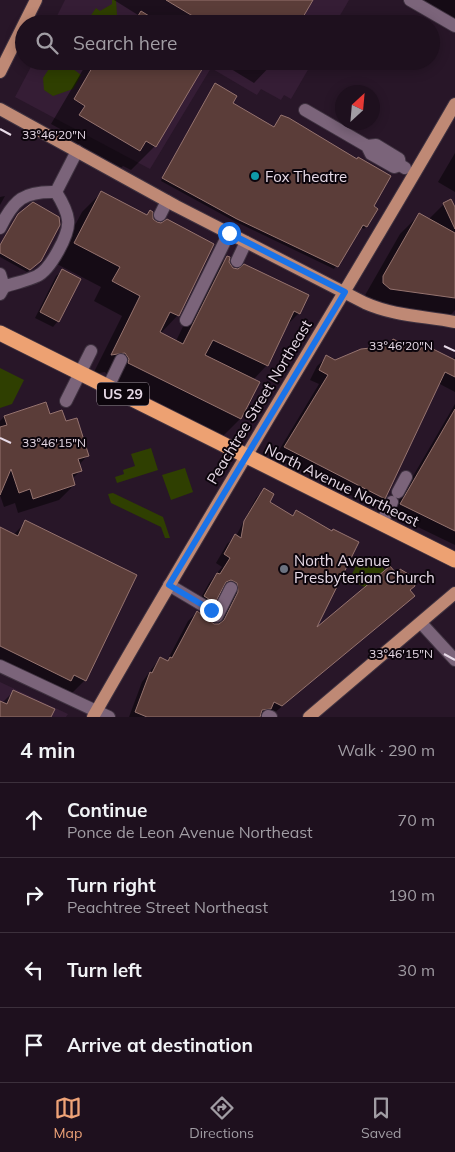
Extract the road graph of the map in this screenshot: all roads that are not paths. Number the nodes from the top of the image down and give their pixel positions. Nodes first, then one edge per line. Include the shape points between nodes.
1 (36, 0) edge
2 (410, 0) edge
3 (28, 15) edge
4 (436, 15) edge
5 (440, 17) edge
6 (455, 26) edge
7 (15, 42) edge
8 (0, 72) edge
9 (455, 104) edge
10 (0, 109) edge
11 (306, 110) dead end
12 (77, 151) junction
13 (415, 174) junction
14 (56, 192) junction
15 (167, 201) junction
16 (160, 215) dead end
17 (0, 228) edge
18 (229, 233) junction
19 (246, 242) junction
20 (237, 261) dead end
21 (1, 285) edge
22 (345, 292) junction
23 (186, 320) dead end
24 (455, 322) edge
25 (0, 333) edge
26 (91, 351) dead end
27 (121, 360) dead end
28 (80, 373) junction
29 (108, 387) junction
30 (66, 401) dead end
31 (245, 456) junction
32 (406, 477) dead end
33 (382, 524) junction
34 (455, 560) edge
35 (169, 585) junction
36 (230, 588) dead end
37 (455, 594) edge
38 (421, 623) junction
39 (455, 660) edge
40 (0, 666) edge
41 (94, 714) edge
42 (109, 717) edge
43 (309, 717) edge

1 - 3 main road
2 - 4 street
5 - 6 street
7 - 8 main road
9 - 13 main road, Peachtree Street Northeast
10 - 12 main road
11 - 13 street via 367,146 372,154 394,167 400,165
12 - 14 street
12 - 15 main road
13 - 22 main road, Peachtree Street Northeast
14 - 17 street via 24,195
14 - 21 street via 68,221 67,231 49,266 38,276
15 - 16 street
15 - 18 main road
18 - 19 main road
18 - 23 street
19 - 20 street
19 - 22 main road
22 - 24 main road via 380,310
22 - 31 main road, Peachtree Street Northeast
25 - 28 highway, North Avenue Northeast / US 29
26 - 28 street
27 - 29 street
28 - 29 highway, North Avenue Northeast / US 29
28 - 30 street
29 - 31 highway, North Avenue Northeast / US 29
31 - 33 highway, North Avenue Northeast / US 29
31 - 35 main road, Peachtree Street Northeast
32 - 33 street
33 - 34 highway, North Avenue Northeast / US 29
35 - 36 street via 217,616
35 - 41 main road, Peachtree Street Northeast
37 - 38 main road
38 - 39 street
38 - 43 main road
40 - 41 street
41 - 42 street

